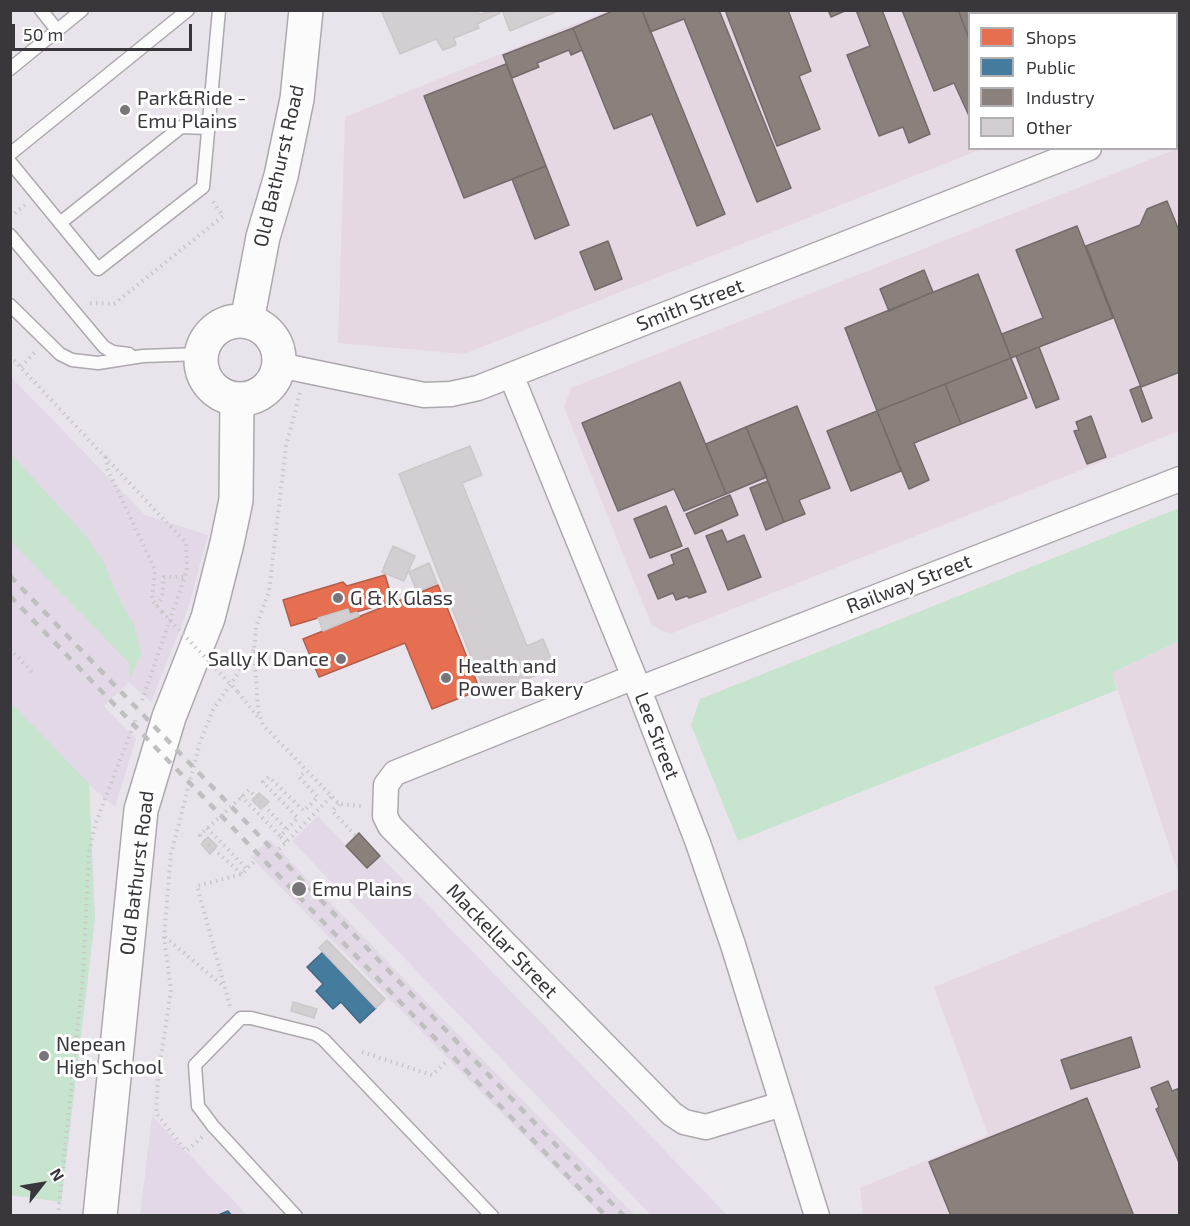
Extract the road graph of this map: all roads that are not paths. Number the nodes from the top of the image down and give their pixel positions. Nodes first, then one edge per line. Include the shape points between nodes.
1 (41, 10) edge
2 (82, 10) edge
3 (188, 10) edge
4 (219, 10) edge
5 (306, 10) edge
6 (57, 30) junction
7 (10, 69) edge
8 (207, 128) junction
9 (1084, 150) edge
10 (10, 154) edge
11 (10, 162) edge
12 (60, 223) junction
13 (10, 235) edge
14 (10, 305) edge
15 (247, 321) junction
16 (201, 354) junction
17 (143, 356) junction
18 (293, 367) junction
19 (511, 375) junction
20 (237, 399) junction
21 (1179, 479) edge
22 (637, 683) junction
23 (782, 1104) junction
24 (100, 1215) edge
25 (296, 1215) edge
26 (492, 1215) edge
27 (817, 1215) edge

1 - 6 lane
2 - 6 lane
3 - 10 lane
4 - 8 lane
5 - 15 main road, Old Bathurst Road via 297,99
6 - 7 lane
8 - 12 lane via 181,127
8 - 12 lane via 203,187 98,269
9 - 19 street, Smith Street
11 - 12 lane
13 - 17 lane via 104,347
14 - 17 lane via 60,354 72,360 98,363
15 - 16 main road via 234,320 212,332
15 - 18 main road via 268,332
16 - 17 lane
16 - 20 main road via 203,375 209,385 226,397
18 - 19 street, Smith Street via 424,395 451,394
18 - 20 main road via 260,394
19 - 22 street, Lee Street
20 - 24 main road, Old Bathurst Road via 236,500 218,584 169,717 141,810
21 - 22 street, Railway Street
22 - 23 street, Lee Street via 716,894
22 - 23 street, Mackellar Street via 395,773 386,785 385,816 672,1114 706,1127
23 - 27 street
25 - 26 lane via 198,1107 195,1065 235,1022 251,1017 320,1037

